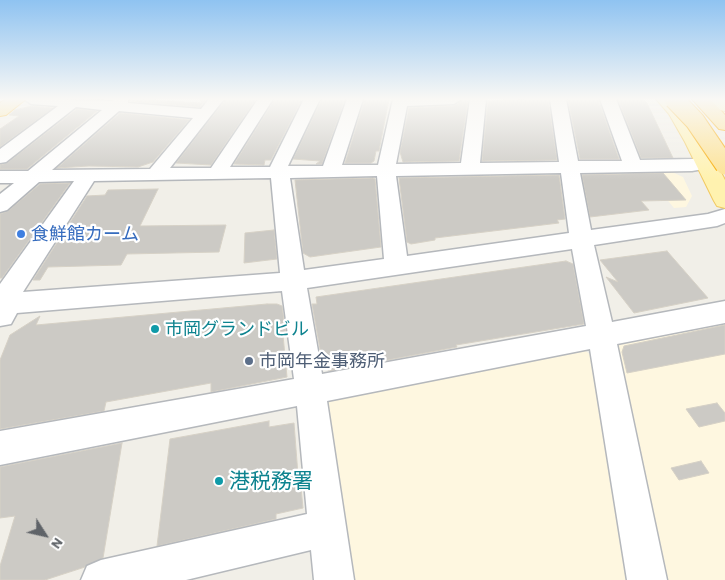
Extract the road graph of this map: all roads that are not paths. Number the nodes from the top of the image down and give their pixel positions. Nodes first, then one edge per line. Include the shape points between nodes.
1 (42, 126) edge
2 (92, 126) edge
3 (195, 126) edge
4 (248, 126) edge
5 (299, 126) edge
6 (346, 126) edge
7 (396, 126) edge
8 (475, 126) edge
9 (563, 126) edge
10 (618, 126) edge
11 (688, 126) edge
12 (698, 126) edge
13 (0, 158) edge
14 (719, 163) edge
15 (633, 166) junction
16 (571, 167) junction
17 (470, 169) junction
18 (331, 170) junction
19 (386, 170) junction
20 (281, 172) junction
21 (217, 173) junction
22 (156, 174) junction
23 (34, 176) junction
24 (88, 176) junction
25 (0, 177) edge
26 (725, 201) edge
27 (0, 205) edge
28 (725, 216) edge
29 (581, 238) junction
30 (396, 265) junction
31 (293, 281) junction
32 (3, 309) edge
33 (725, 312) edge
34 (602, 333) junction
35 (310, 389) junction
36 (0, 448) edge
37 (327, 528) junction
38 (101, 580) edge
39 (334, 580) edge
40 (647, 580) edge

1 - 13 street
2 - 23 street
3 - 22 street
4 - 21 street
5 - 20 street via 280,165
6 - 18 street
7 - 19 street
8 - 17 street
9 - 16 street
10 - 15 street
11 - 14 main road
12 - 14 highway, bridge
14 - 15 street
14 - 26 main road
15 - 16 street
16 - 17 street
16 - 29 street
17 - 19 street
18 - 19 street
18 - 20 street
19 - 30 street
20 - 21 street
20 - 31 street
21 - 22 street
22 - 24 street
23 - 24 street
23 - 25 street
23 - 27 street
24 - 32 street via 11,287
28 - 29 street via 709,221
29 - 30 street
29 - 34 street
30 - 31 street
31 - 32 street
31 - 35 street
33 - 34 street
34 - 35 street
34 - 40 street
35 - 36 street
35 - 37 street
37 - 38 street
37 - 39 street

